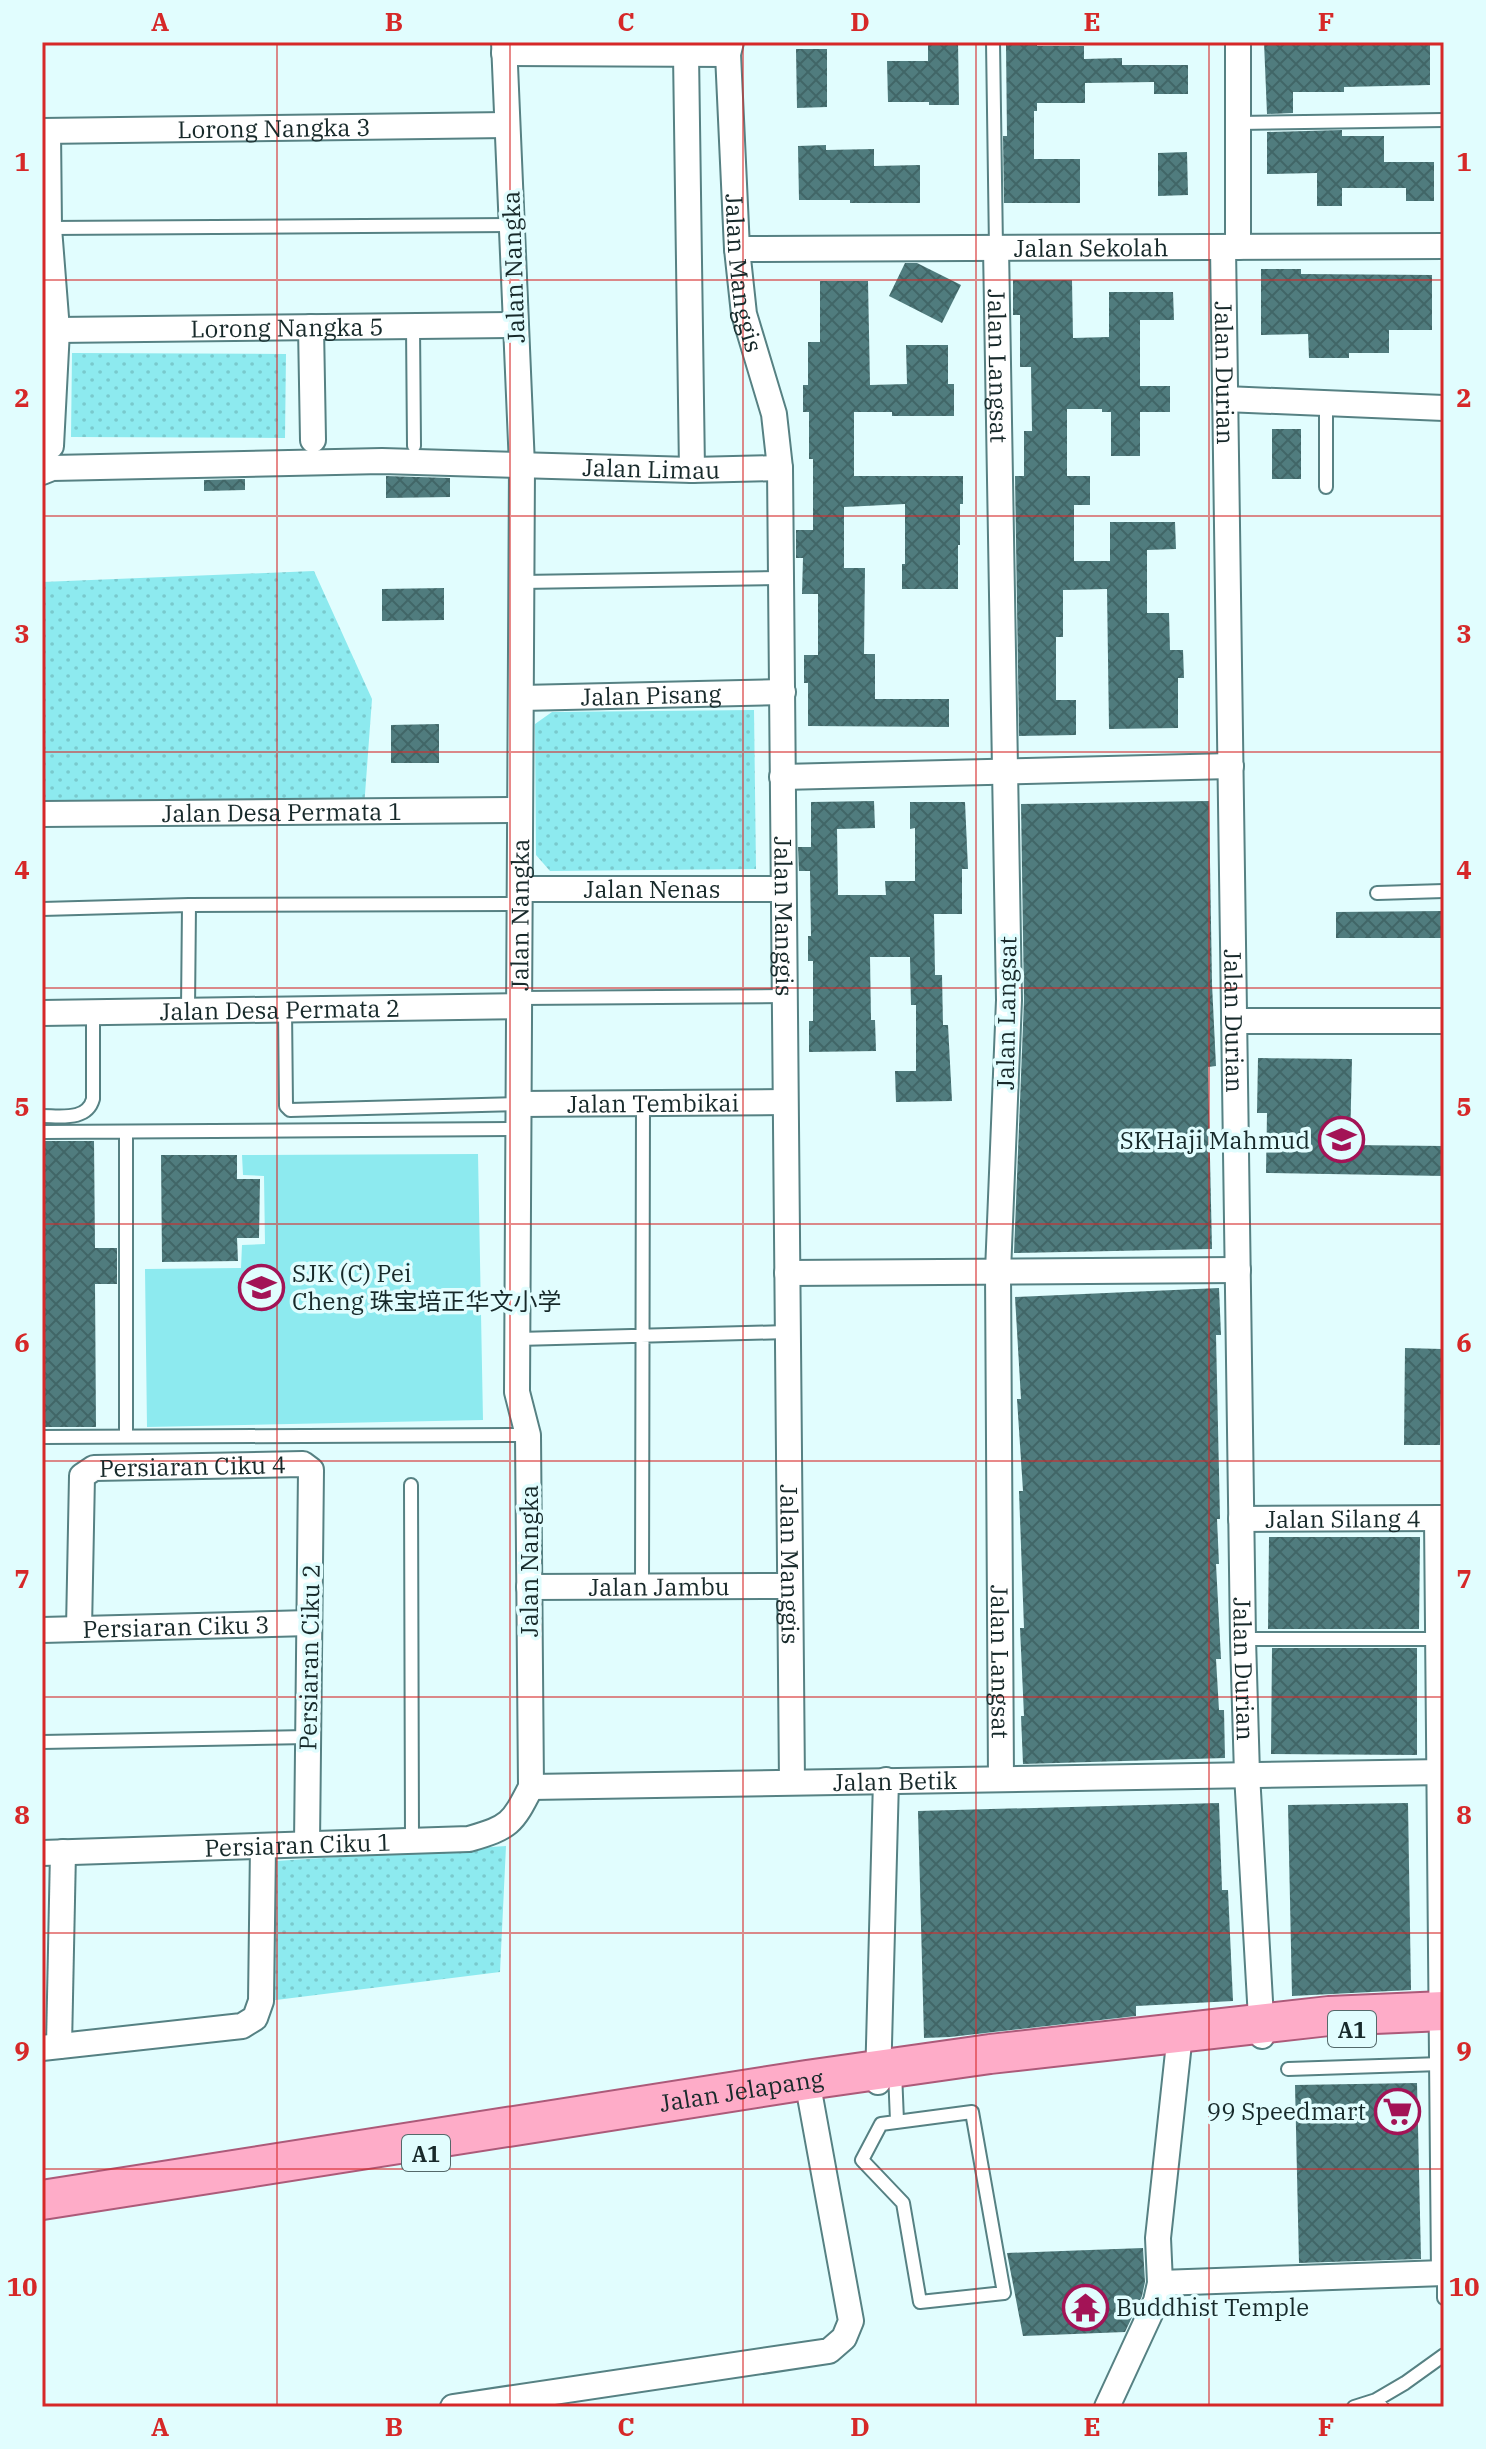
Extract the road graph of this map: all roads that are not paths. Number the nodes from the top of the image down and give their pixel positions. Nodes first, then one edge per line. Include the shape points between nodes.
1 (993, 42) edge
2 (1238, 42) edge
3 (504, 48) edge
4 (730, 48) edge
5 (686, 54) junction
6 (1444, 120) edge
7 (1238, 123) junction
8 (507, 125) junction
9 (45, 131) edge
10 (512, 225) junction
11 (49, 228) junction
12 (1444, 246) edge
13 (1230, 247) junction
14 (996, 248) junction
15 (737, 249) junction
16 (515, 325) junction
17 (413, 326) junction
18 (311, 327) junction
19 (57, 330) junction
20 (1225, 399) junction
21 (1326, 403) junction
22 (1444, 408) edge
23 (313, 440) dead end
24 (414, 446) dead end
25 (47, 448) edge
26 (522, 466) junction
27 (780, 468) junction
28 (692, 470) junction
29 (42, 472) edge
30 (1326, 487) dead end
31 (781, 578) junction
32 (521, 582) junction
33 (783, 692) junction
34 (521, 698) junction
35 (1231, 766) junction
36 (1005, 771) junction
37 (782, 777) junction
38 (520, 810) junction
39 (42, 814) edge
40 (783, 889) junction
41 (1444, 891) edge
42 (1377, 893) dead end
43 (520, 896) junction
44 (189, 905) junction
45 (42, 909) edge
46 (784, 996) junction
47 (520, 1002) junction
48 (188, 1009) junction
49 (285, 1009) junction
50 (42, 1013) edge
51 (93, 1013) junction
52 (1234, 1021) junction
53 (1444, 1021) edge
54 (785, 1102) junction
55 (643, 1103) junction
56 (519, 1104) junction
57 (42, 1116) edge
58 (519, 1129) junction
59 (42, 1132) edge
60 (126, 1132) junction
61 (1238, 1270) junction
62 (998, 1272) junction
63 (787, 1273) junction
64 (787, 1332) junction
65 (643, 1336) junction
66 (518, 1339) junction
67 (528, 1435) junction
68 (126, 1436) junction
69 (42, 1437) edge
70 (311, 1470) joint
71 (411, 1485) dead end
72 (1441, 1518) edge
73 (1241, 1519) junction
74 (790, 1586) junction
75 (529, 1587) junction
76 (642, 1587) junction
77 (309, 1623) junction
78 (79, 1629) junction
79 (42, 1630) edge
80 (1243, 1639) junction
81 (1437, 1639) junction
82 (308, 1737) junction
83 (42, 1742) edge
84 (1441, 1772) edge
85 (1253, 1774) junction
86 (1001, 1779) junction
87 (886, 1780) junction
88 (792, 1782) junction
89 (531, 1787) junction
90 (412, 1841) junction
91 (307, 1844) junction
92 (263, 1846) junction
93 (52, 1852) edge
94 (1442, 1881) edge
95 (1442, 2018) edge
96 (1262, 2029) junction
97 (1179, 2043) junction
98 (50, 2047) edge
99 (1441, 2064) junction
100 (1288, 2069) dead end
101 (886, 2075) junction
102 (808, 2086) junction
103 (897, 2121) junction
104 (42, 2200) edge
105 (42, 2212) edge
106 (1444, 2273) edge
107 (1160, 2283) junction
108 (1444, 2298) edge
109 (1444, 2355) edge
110 (1379, 2403) edge
111 (462, 2406) edge
112 (1107, 2407) edge
113 (1354, 2407) edge

1 - 14 lane
2 - 7 street, Jalan Durian
3 - 5 street, Jalan Manggis
3 - 8 street, Jalan Nangka
4 - 5 street, Jalan Manggis
4 - 15 street, Jalan Manggis
5 - 28 street
6 - 7 lane
7 - 13 street, Jalan Durian
8 - 9 street, Lorong Nangka 3
8 - 10 street, Jalan Nangka
9 - 11 street
10 - 11 lane
10 - 16 street, Jalan Nangka
11 - 19 street
12 - 13 street, Jalan Sekolah
13 - 14 street, Jalan Sekolah
13 - 20 street, Jalan Durian
14 - 15 street, Jalan Sekolah
14 - 36 street, Jalan Langsat
15 - 27 street, Jalan Manggis via 744,314 774,414
16 - 17 street, Lorong Nangka 5
16 - 26 street, Jalan Nangka
17 - 18 street, Lorong Nangka 5
17 - 24 lane
18 - 19 street, Lorong Nangka 5
18 - 23 street
19 - 25 street
20 - 21 street
20 - 35 street, Jalan Durian
21 - 22 street
21 - 30 lane
26 - 28 street, Jalan Limau
26 - 29 street, Jalan Limau via 382,461
26 - 32 street, Jalan Nangka
27 - 28 street, Jalan Limau
27 - 31 street, Jalan Manggis
31 - 32 lane
31 - 33 street, Jalan Manggis
32 - 34 street, Jalan Nangka
33 - 34 street, Jalan Pisang
33 - 37 street, Jalan Manggis
34 - 38 street, Jalan Nangka
35 - 36 street
35 - 52 street, Jalan Durian
36 - 37 street
36 - 62 street, Jalan Langsat via 1009,1000
37 - 40 street, Jalan Manggis
38 - 39 street, Jalan Desa Permata 1
38 - 43 street, Jalan Nangka
40 - 43 street, Jalan Nenas
40 - 46 street, Jalan Manggis
41 - 42 lane
43 - 44 lane
43 - 47 street, Jalan Nangka
44 - 45 lane
44 - 48 lane
46 - 47 lane
46 - 54 street, Jalan Manggis
47 - 49 street, Jalan Desa Permata 2
47 - 56 street, Jalan Nangka
48 - 49 street, Jalan Desa Permata 2
48 - 51 street, Jalan Desa Permata 2
49 - 56 lane via 290,1110
50 - 51 street, Jalan Desa Permata 2
51 - 57 lane via 91,1106 74,1116
52 - 53 street
52 - 61 street, Jalan Durian
54 - 55 street, Jalan Tembikai
54 - 63 street, Jalan Manggis
55 - 56 street, Jalan Tembikai
55 - 65 lane
56 - 58 street, Jalan Nangka
58 - 60 lane
58 - 66 street, Jalan Nangka
59 - 60 lane
60 - 68 lane
61 - 62 street
61 - 73 street, Jalan Durian
62 - 63 street
62 - 86 street, Jalan Langsat
63 - 64 street, Jalan Manggis
64 - 65 lane
64 - 74 street, Jalan Manggis
65 - 66 lane
65 - 76 lane
66 - 67 street, Jalan Nangka via 517,1392
67 - 68 lane
67 - 75 street, Jalan Nangka
68 - 69 lane
70 - 77 street, Persiaran Ciku 2
70 - 78 street, Persiaran Ciku 4 via 303,1464 94,1468 82,1476
71 - 90 lane
72 - 73 street, Jalan Silang 4
72 - 81 street
73 - 80 street, Jalan Durian
74 - 76 street, Jalan Jambu
74 - 88 street, Jalan Manggis
75 - 76 street, Jalan Jambu
75 - 89 street, Jalan Nangka
77 - 78 street, Persiaran Ciku 3
77 - 82 street, Persiaran Ciku 2
78 - 79 street, Persiaran Ciku 3
80 - 81 lane
80 - 85 street, Jalan Durian
81 - 84 street
82 - 83 lane
82 - 91 street, Persiaran Ciku 2
84 - 85 street, Jalan Betik
84 - 94 street
85 - 86 street, Jalan Betik
85 - 96 street, Jalan Durian
86 - 87 street, Jalan Betik
87 - 88 street, Jalan Betik
87 - 101 street
88 - 89 street, Jalan Betik
89 - 90 street, Persiaran Ciku 1 via 515,1818 500,1830 469,1839
90 - 91 street, Persiaran Ciku 1
91 - 92 street, Persiaran Ciku 1
92 - 93 street, Persiaran Ciku 1
92 - 98 street via 261,2001 255,2018 242,2026
93 - 98 street
94 - 95 street
95 - 96 main road, Jalan Jelapang / A1 via 1364,2013
95 - 99 street
96 - 97 main road, Jalan Jelapang / A1
96 - 101 main road, Jalan Jelapang / A1 via 1092,2041
97 - 101 main road, Jalan Jelapang / A1
97 - 107 street via 1158,2238
99 - 100 lane
99 - 106 street
101 - 102 main road, Jalan Jelapang / A1
101 - 103 lane
102 - 104 main road, Jalan Jelapang / A1
102 - 105 main road, Jalan Jelapang / A1
102 - 111 street via 851,2321 844,2338 829,2351
103 - 103 lane via 972,2112 1004,2293 920,2302 903,2203 862,2160 881,2124
106 - 107 street
106 - 108 lane
107 - 112 street
109 - 110 lane
110 - 113 lane

